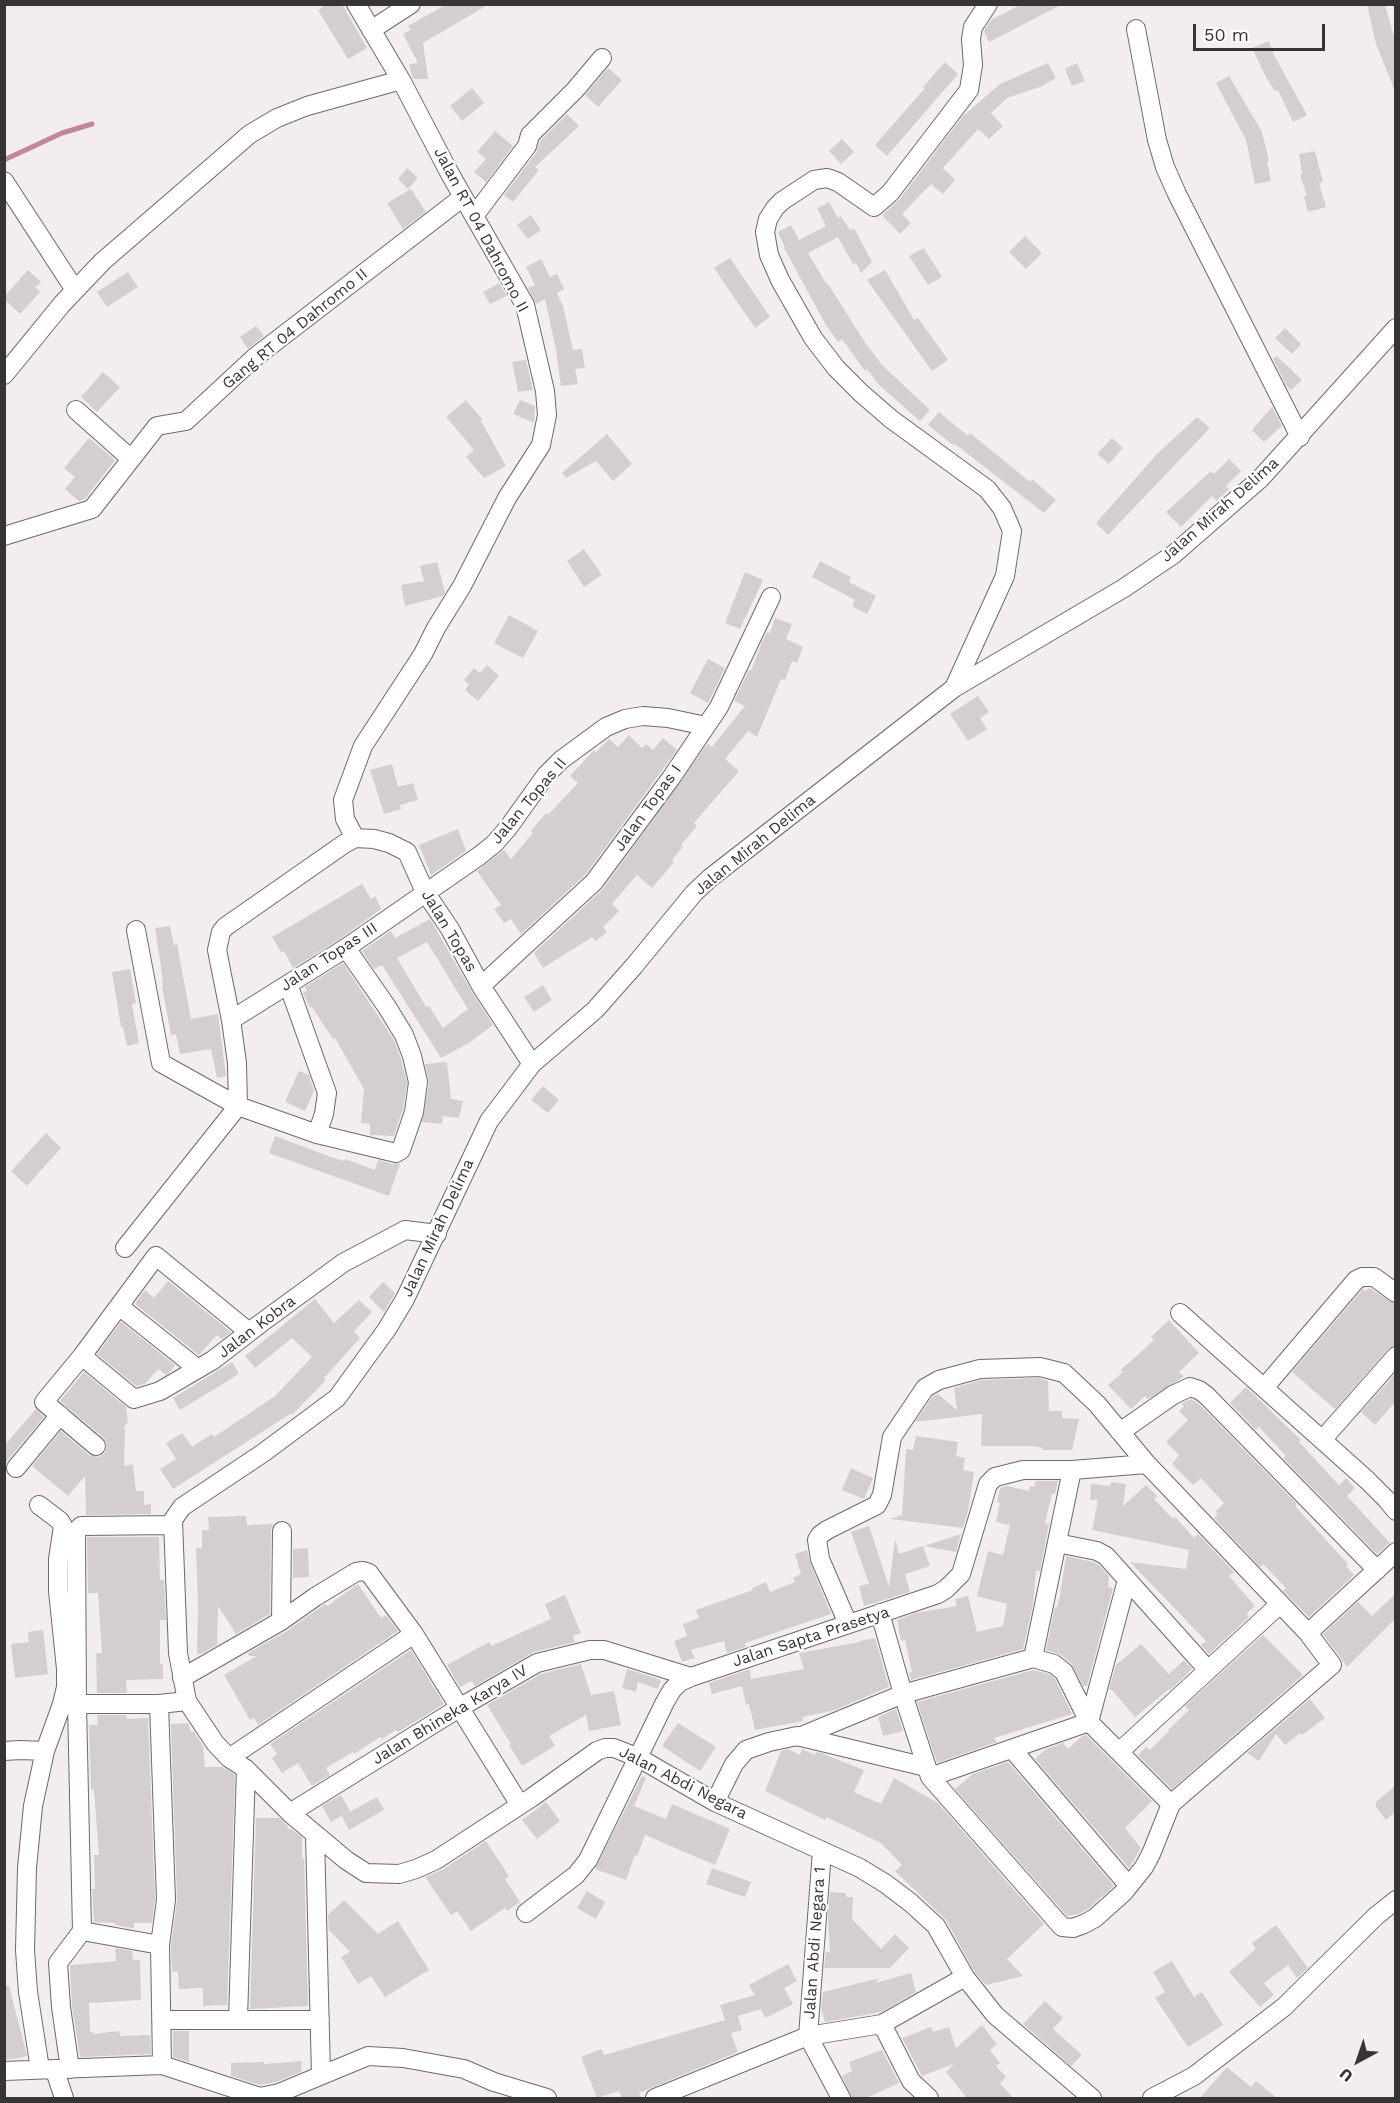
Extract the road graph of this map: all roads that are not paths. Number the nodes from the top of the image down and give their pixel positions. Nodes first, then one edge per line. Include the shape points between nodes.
1 (356, 4) edge
2 (411, 4) edge
3 (987, 4) edge
4 (1136, 29) dead end
5 (371, 30) junction
6 (602, 58) dead end
7 (402, 80) junction
8 (4, 180) edge
9 (463, 197) junction
10 (474, 216) junction
11 (75, 290) junction
12 (1395, 328) edge
13 (4, 375) edge
14 (76, 410) dead end
15 (1299, 437) junction
16 (130, 458) junction
17 (4, 536) edge
18 (771, 597) dead end
19 (954, 688) junction
20 (706, 726) junction
21 (349, 841) junction
22 (425, 892) junction
23 (136, 930) dead end
24 (346, 948) junction
25 (288, 984) junction
26 (481, 986) junction
27 (231, 1020) junction
28 (532, 1064) junction
29 (238, 1106) junction
30 (317, 1134) junction
31 (437, 1234) junction
32 (125, 1248) dead end
33 (1395, 1293) edge
34 (119, 1306) junction
35 (1180, 1313) dead end
36 (249, 1332) junction
37 (82, 1356) junction
38 (1395, 1356) edge
39 (198, 1369) junction
40 (1264, 1388) junction
41 (60, 1415) junction
42 (1120, 1432) junction
43 (1322, 1440) junction
44 (96, 1446) dead end
45 (1147, 1464) junction
46 (16, 1468) dead end
47 (1072, 1470) junction
48 (39, 1505) dead end
49 (1395, 1511) edge
50 (174, 1519) junction
51 (282, 1531) dead end
52 (1057, 1543) junction
53 (1395, 1552) edge
54 (1377, 1570) junction
55 (1127, 1580) junction
56 (1280, 1604) junction
57 (880, 1614) junction
58 (281, 1621) junction
59 (848, 1624) junction
60 (1308, 1633) junction
61 (414, 1634) junction
62 (1033, 1658) junction
63 (1208, 1670) junction
64 (691, 1677) junction
65 (182, 1678) junction
66 (903, 1695) junction
67 (187, 1701) junction
68 (77, 1704) junction
69 (159, 1704) junction
70 (459, 1708) junction
71 (1089, 1722) junction
72 (800, 1737) junction
73 (1012, 1749) junction
74 (4, 1751) edge
75 (45, 1751) junction
76 (1119, 1752) junction
77 (229, 1758) junction
78 (639, 1758) junction
79 (246, 1769) junction
80 (928, 1772) junction
81 (715, 1802) junction
82 (1171, 1804) junction
83 (520, 1805) junction
84 (290, 1813) junction
85 (315, 1835) junction
86 (822, 1851) junction
87 (1129, 1886) junction
88 (1395, 1900) edge
89 (526, 1913) dead end
90 (82, 1931) junction
91 (160, 1945) junction
92 (965, 1977) junction
93 (238, 2019) junction
94 (162, 2020) junction
95 (320, 2020) junction
96 (882, 2024) junction
97 (808, 2036) junction
98 (162, 2065) junction
99 (55, 2070) junction
100 (4, 2071) edge
101 (321, 2074) junction
102 (64, 2098) edge
103 (547, 2098) edge
104 (656, 2098) edge
105 (841, 2098) edge
106 (928, 2098) edge
107 (1092, 2098) edge
108 (1152, 2098) edge

1 - 5 street, Jalan RT 04 Dahromo II
2 - 5 street
3 - 19 street via 973,27 969,90 890,193 874,207 838,182 827,178 814,180 775,208 765,232 769,255 780,280 830,360 891,419 987,489 1002,508 1012,531 1005,576
4 - 15 street via 1165,167
5 - 7 street, Jalan RT 04 Dahromo II
6 - 10 street via 530,135
7 - 9 street, Jalan RT 04 Dahromo II
7 - 11 street via 307,106 250,134 103,261
8 - 11 street
9 - 10 street, Jalan RT 04 Dahromo II
9 - 16 street, Gang RT 04 Dahromo II via 254,358 186,421 157,426
10 - 21 street, Jalan RT 04 Dahromo II via 525,305 547,416 540,445 507,498 462,586 363,746 343,800
11 - 13 street
12 - 15 street, Jalan Mirah Delima
14 - 16 street
15 - 19 street, Jalan Mirah Delima via 1260,479 1174,554 1124,588
16 - 17 street, Gang RT 04 Dahromo II via 92,509
18 - 20 street, Jalan Topas I via 719,707
19 - 28 street, Jalan Mirah Delima via 710,878 595,1010
20 - 22 street, Jalan Topas II via 643,716 606,727 554,767 494,844
20 - 26 street, Jalan Topas I via 594,882
21 - 22 street, Jalan Topas via 374,839 407,852
21 - 27 street via 221,932 217,951
22 - 24 street, Jalan Topas III
22 - 26 street, Jalan Topas via 450,928
23 - 29 street via 160,1063
24 - 25 street, Jalan Topas III
24 - 30 street via 404,1035 418,1082 414,1112 396,1153
25 - 27 street, Jalan Topas III
25 - 30 street via 327,1094
26 - 28 street, Jalan Topas
27 - 29 street
28 - 31 street, Jalan Mirah Delima via 489,1120
29 - 30 street
29 - 32 street
31 - 36 street, Jalan Kobra via 405,1230 343,1263
31 - 50 street, Jalan Mirah Delima via 399,1309 337,1398 198,1496
33 - 40 street via 1374,1277 1356,1280
34 - 36 street via 156,1256
34 - 37 street
34 - 39 street
35 - 40 street
36 - 39 street, Jalan Kobra
37 - 39 street, Jalan Kobra via 134,1399 159,1391
37 - 41 street via 44,1402
38 - 43 street
40 - 43 street
41 - 44 street
41 - 46 street
42 - 45 street
42 - 54 street via 1173,1395 1190,1387 1199,1390
42 - 59 street via 1097,1404 1057,1370 980,1369 925,1388 892,1437 877,1506 827,1530 817,1540 820,1559
43 - 49 street
45 - 47 street, Jalan Sapta Prasetya
45 - 56 street
47 - 52 street
47 - 57 street, Jalan Sapta Prasetya via 1023,1470 995,1477 988,1484 961,1574 955,1582 939,1594
48 - 75 street via 63,1526 58,1591 66,1687
50 - 65 street
50 - 68 street via 81,1526 76,1531
51 - 58 street
52 - 55 street via 1097,1551
52 - 62 street
53 - 54 street
54 - 60 street
55 - 63 street
55 - 71 street
56 - 60 street
56 - 63 street
57 - 59 street, Jalan Sapta Prasetya
57 - 66 street
58 - 61 street via 363,1571 369,1573
58 - 65 street
59 - 64 street, Jalan Sapta Prasetya
60 - 82 street via 1332,1665
61 - 70 street
61 - 77 street
62 - 66 street
62 - 71 street via 1054,1664 1064,1672
63 - 76 street
64 - 70 street, Jalan Bhineka Karya IV via 604,1650 590,1650 537,1663
64 - 78 street, Jalan Sapta Prasetya via 668,1695
65 - 67 street
66 - 72 street
66 - 80 street
67 - 69 street
67 - 77 street, Jalan Abdi Negara
68 - 69 street
68 - 90 street
69 - 91 street via 166,1900
70 - 83 street
70 - 84 street, Jalan Bhineka Karya IV
71 - 73 street
71 - 76 street
72 - 80 street
72 - 81 street via 746,1750 734,1764
73 - 80 street
73 - 87 street
74 - 75 street
75 - 99 street via 33,1806 25,1950 34,2039
76 - 82 street
77 - 79 street, Jalan Abdi Negara
78 - 81 street, Jalan Abdi Negara
78 - 83 street, Jalan Abdi Negara via 614,1748 597,1751
78 - 89 street, Jalan Sapta Prasetya via 588,1860 576,1875
79 - 84 street, Jalan Abdi Negara
79 - 93 street
80 - 87 street via 1062,1927 1073,1928 1095,1918
81 - 86 street, Jalan Abdi Negara
82 - 87 street via 1151,1854
83 - 85 street, Jalan Abdi Negara via 436,1860 399,1874 366,1873
84 - 85 street, Jalan Abdi Negara
85 - 95 street
86 - 92 street, Jalan Abdi Negara via 860,1868 911,1902 936,1926
86 - 97 street, Jalan Abdi Negara 1
88 - 108 street via 1284,2007 1194,2076
90 - 91 street
90 - 99 street via 58,1963 61,2007
91 - 94 street
92 - 96 street
92 - 107 street, Jalan Abdi Negara via 995,2015
93 - 94 street
93 - 95 street
94 - 98 street
95 - 101 street
96 - 97 street
96 - 106 street via 911,2081
97 - 104 street
97 - 105 street
98 - 99 street
98 - 101 street via 260,2097
99 - 100 street
99 - 102 street
101 - 103 street via 368,2056 403,2058 464,2070

